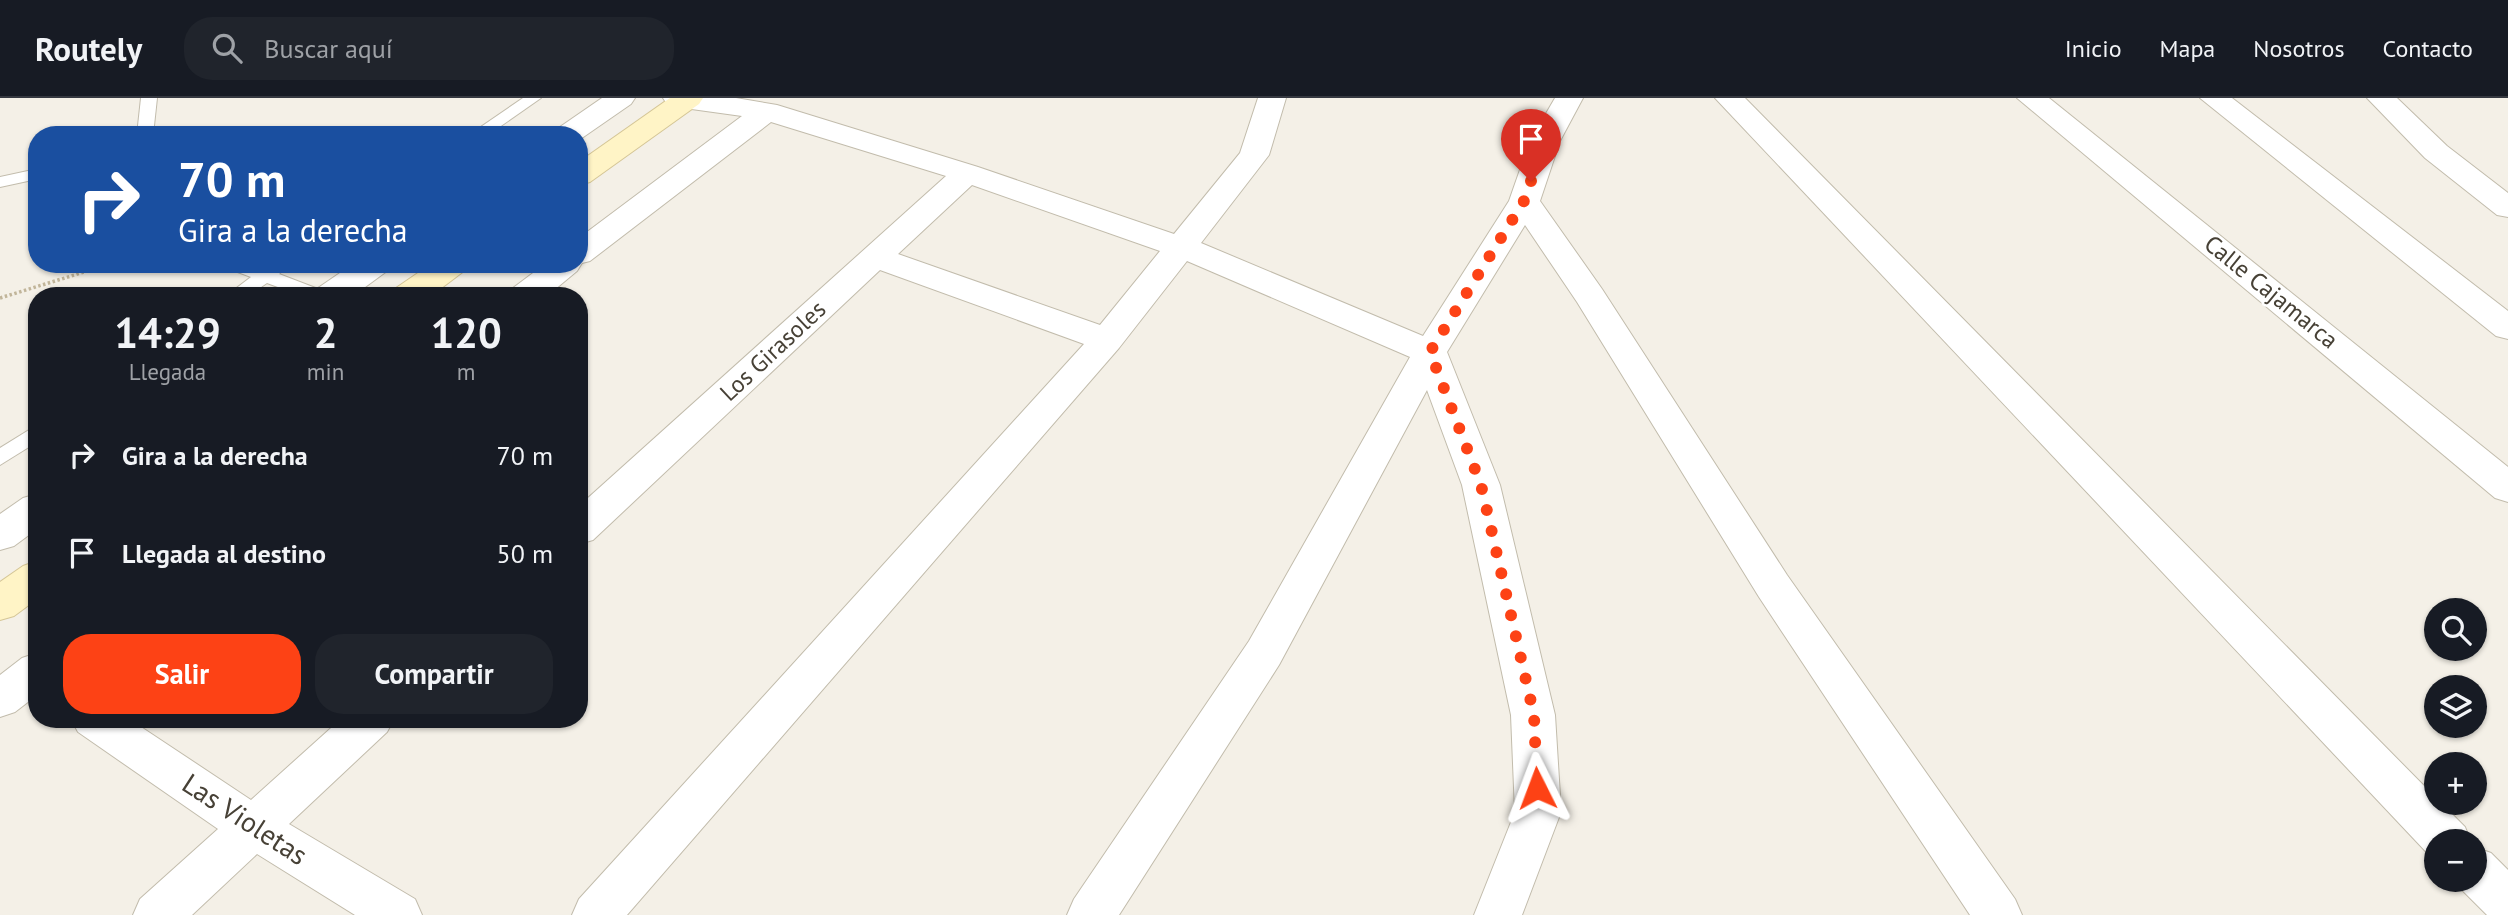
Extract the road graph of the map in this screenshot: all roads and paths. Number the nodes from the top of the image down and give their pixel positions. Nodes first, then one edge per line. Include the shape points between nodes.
1 (149, 98) edge
2 (533, 98) edge
3 (621, 98) edge
4 (1272, 98) edge
5 (1569, 98) edge
6 (1729, 98) edge
7 (2031, 98) edge
8 (2214, 98) edge
9 (2381, 98) edge
10 (684, 99) edge
11 (767, 111) junction
12 (146, 126) edge
13 (491, 126) edge
14 (580, 126) edge
15 (588, 169) edge
16 (967, 173) junction
17 (28, 176) edge
18 (0, 182) edge
19 (1524, 201) junction
20 (2508, 208) edge
21 (588, 247) edge
22 (1181, 247) junction
23 (874, 257) junction
24 (82, 273) edge
25 (254, 273) edge
26 (269, 273) edge
27 (363, 273) edge
28 (440, 273) edge
29 (554, 273) edge
30 (263, 277) junction
31 (38, 287) edge
32 (248, 287) edge
33 (293, 287) edge
34 (343, 287) edge
35 (421, 287) edge
36 (537, 287) edge
37 (28, 290) edge
38 (0, 299) edge
39 (2508, 328) edge
40 (1107, 340) junction
41 (1430, 352) junction
42 (28, 438) edge
43 (0, 458) edge
44 (2508, 488) edge
45 (28, 515) edge
46 (588, 521) edge
47 (0, 535) edge
48 (28, 584) edge
49 (0, 604) edge
50 (106, 728) edge
51 (363, 728) edge
52 (255, 828) junction
53 (2435, 829) edge
54 (2487, 882) edge
55 (2508, 904) edge
56 (157, 915) edge
57 (398, 915) edge
58 (596, 915) edge
59 (1091, 915) edge
60 (1498, 915) edge
61 (1998, 915) edge

1 - 12 lane
2 - 13 lane
3 - 14 street
4 - 22 street via 1254,155
5 - 19 street via 1545,141
6 - 53 street
7 - 44 street, Calle Cajamarca
8 - 39 street
9 - 20 street via 2436,152
10 - 11 street
10 - 15 main road
11 - 16 street
11 - 21 street
16 - 22 street
16 - 23 street, Los Girasoles
17 - 18 lane
19 - 41 street
19 - 61 street via 1773,586
22 - 40 street
22 - 41 street
23 - 40 street
23 - 46 street, Los Girasoles
24 - 31 path
25 - 30 lane
26 - 30 lane
27 - 34 street
28 - 35 main road
29 - 36 street
30 - 32 lane
30 - 33 lane
37 - 38 path
40 - 58 street
41 - 59 street via 1264,653
41 - 60 street via 1481,485 1534,715 1538,812
42 - 43 lane
45 - 47 street
48 - 49 main road
50 - 52 street, Las Violetas
51 - 52 street
52 - 56 street
52 - 57 street, Las Violetas
54 - 55 street

